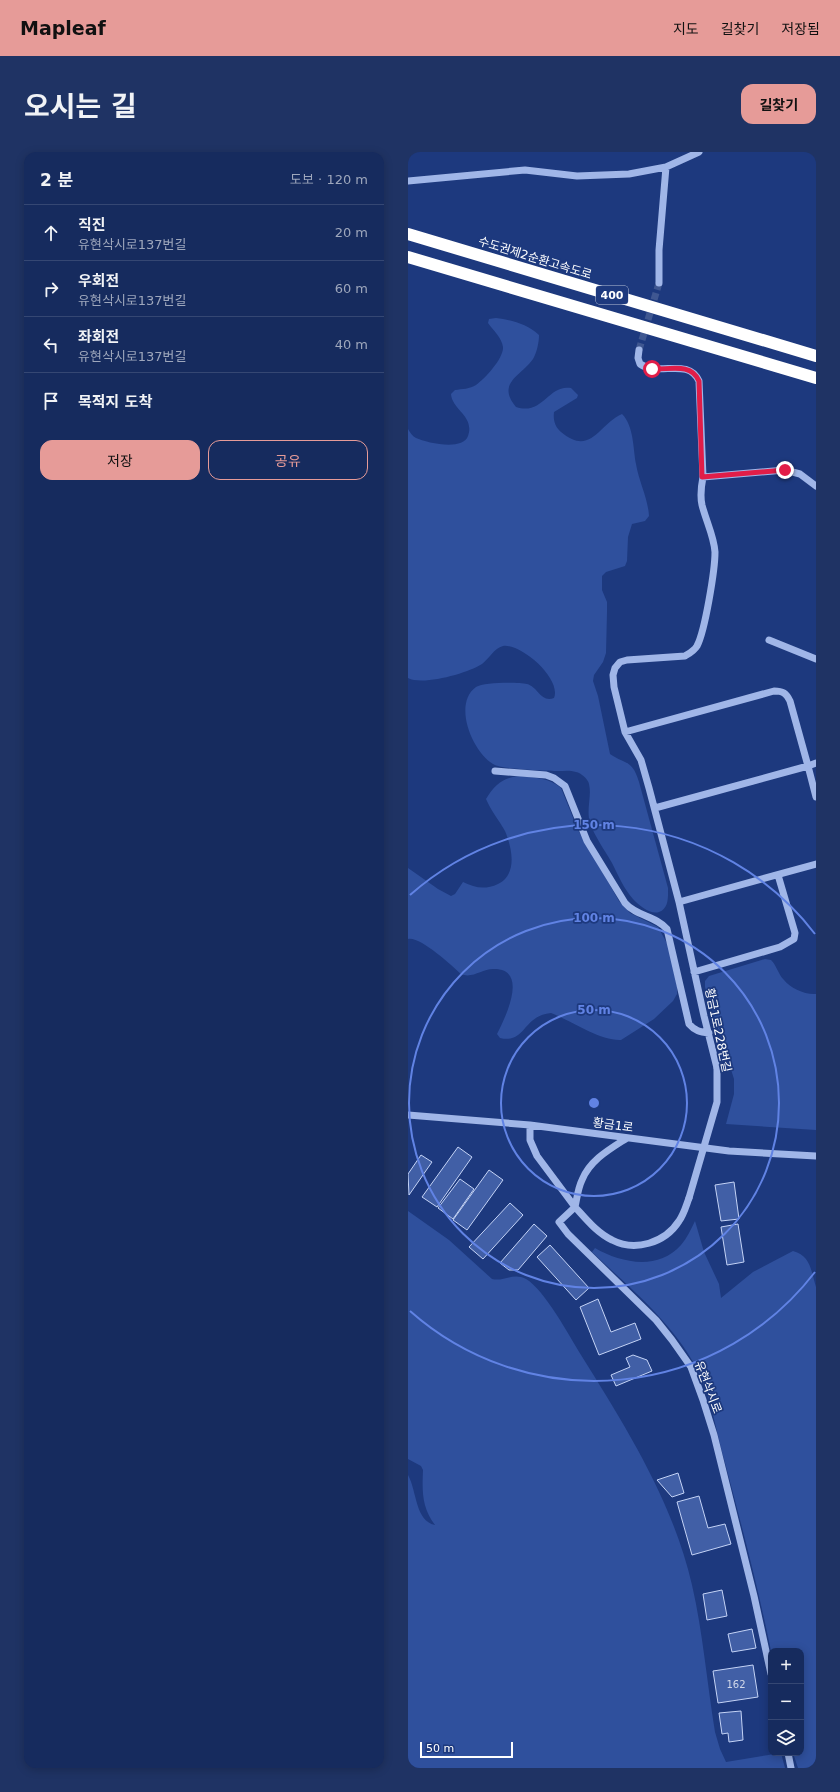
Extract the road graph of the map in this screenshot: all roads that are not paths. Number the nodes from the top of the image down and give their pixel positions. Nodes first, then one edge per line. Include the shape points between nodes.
1 (699, 152) edge
2 (666, 168) junction
3 (408, 181) edge
4 (408, 234) edge
5 (408, 257) edge
6 (659, 283) tunnel mouth
7 (639, 350) tunnel mouth
8 (816, 356) edge
9 (816, 378) edge
10 (702, 477) junction
11 (816, 486) edge
12 (769, 640) dead end
13 (816, 659) edge
14 (625, 732) junction
15 (816, 763) edge
16 (808, 766) junction
17 (495, 771) dead end
18 (816, 798) edge
19 (655, 808) junction
20 (816, 864) edge
21 (778, 875) junction
22 (679, 902) junction
23 (694, 972) junction
24 (709, 1033) junction
25 (408, 1115) edge
26 (530, 1125) junction
27 (627, 1138) junction
28 (816, 1156) edge
29 (575, 1207) junction
30 (768, 1660) edge
31 (789, 1756) edge
32 (791, 1768) edge

1 - 2 street
2 - 3 street via 629,174 577,176 525,170
2 - 6 street via 659,250
4 - 8 highway, 수도권제2순환고속도로 / 400
5 - 9 highway, 400
7 - 10 street via 638,358 645,368 682,368 696,374 699,381
10 - 11 street via 785,470 800,474
10 - 14 street, 황금1로228번길 via 702,504 712,539 714,562 700,638 692,652 685,656 627,660 620,662 615,668 614,687
12 - 13 street
14 - 16 street via 781,691 787,694 790,701
14 - 19 street, 황금1로228번길 via 641,760
15 - 16 street
16 - 18 street
16 - 19 street
17 - 24 street via 546,775 565,786 587,842 625,903 658,921 667,930 689,1024 693,1029
19 - 22 street, 황금1로228번길
20 - 21 street
21 - 22 street
21 - 23 street via 796,933 794,939 780,947
22 - 23 street, 황금1로228번길
23 - 24 street, 황금1로228번길
24 - 29 street, 황금1로228번길, bridge via 717,1068 717,1102 689,1198 679,1222 659,1240 635,1246 612,1241
25 - 26 street, 황금1로
26 - 27 street, 황금1로
26 - 29 street via 530,1140 537,1156
27 - 28 street, 황금1로 via 729,1151
27 - 29 street via 598,1158 586,1170
29 - 30 street, 유현삭시로 via 559,1222 568,1234 656,1320 691,1367 714,1435
31 - 32 street

